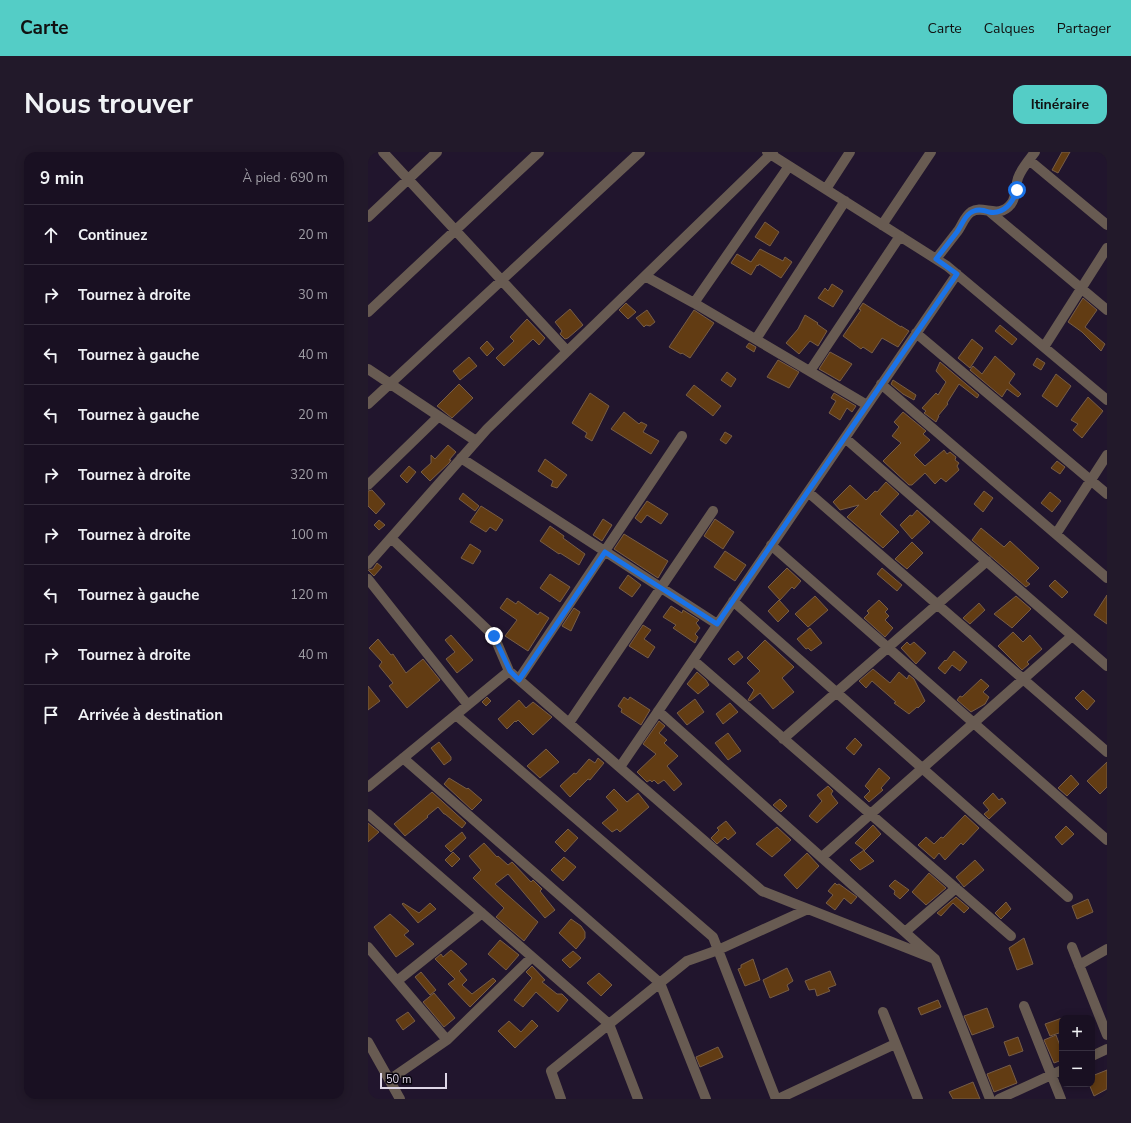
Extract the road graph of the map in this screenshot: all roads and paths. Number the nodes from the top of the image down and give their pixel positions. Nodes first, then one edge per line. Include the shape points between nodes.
1 (383, 152) edge
2 (437, 152) edge
3 (539, 152) edge
4 (640, 152) edge
5 (850, 152) edge
6 (931, 152) edge
7 (770, 153) edge
8 (1032, 156) edge
9 (789, 166) junction
10 (408, 179) junction
11 (826, 189) junction
12 (845, 201) junction
13 (990, 212) junction
14 (368, 217) edge
15 (882, 225) junction
16 (1107, 225) edge
17 (455, 230) junction
18 (900, 236) junction
19 (1107, 248) edge
20 (936, 259) junction
21 (957, 274) junction
22 (645, 276) junction
23 (502, 280) junction
24 (1082, 289) junction
25 (694, 303) junction
26 (1107, 310) edge
27 (368, 312) edge
28 (916, 333) junction
29 (756, 339) junction
30 (1044, 347) junction
31 (567, 351) junction
32 (368, 369) edge
33 (810, 371) junction
34 (390, 384) junction
35 (881, 384) junction
36 (1107, 400) edge
37 (368, 404) edge
38 (867, 405) junction
39 (439, 416) junction
40 (682, 436) dead end
41 (845, 438) junction
42 (476, 441) junction
43 (1107, 455) edge
44 (461, 458) junction
45 (1090, 480) junction
46 (368, 485) edge
47 (808, 492) junction
48 (1107, 494) edge
49 (713, 511) dead end
50 (1056, 534) junction
51 (391, 538) junction
52 (771, 545) junction
53 (605, 552) junction
54 (987, 561) junction
55 (368, 564) edge
56 (1107, 578) edge
57 (368, 580) edge
58 (661, 588) junction
59 (733, 601) junction
60 (937, 604) junction
61 (717, 624) junction
62 (1072, 636) junction
63 (888, 648) junction
64 (693, 660) junction
65 (1107, 666) edge
66 (510, 671) junction
67 (1023, 679) junction
68 (519, 680) junction
69 (836, 692) junction
70 (468, 705) junction
71 (658, 711) junction
72 (456, 715) junction
73 (569, 723) junction
74 (973, 723) junction
75 (783, 739) junction
76 (1107, 752) edge
77 (403, 758) junction
78 (620, 767) junction
79 (922, 768) junction
80 (368, 787) edge
81 (368, 814) edge
82 (870, 814) junction
83 (1107, 840) edge
84 (822, 857) junction
85 (956, 888) junction
86 (1068, 897) dead end
87 (808, 909) junction
88 (482, 913) junction
89 (905, 932) junction
90 (1011, 936) dead end
91 (368, 947) edge
92 (1072, 948) dead end
93 (1107, 949) edge
94 (718, 950) junction
95 (532, 957) junction
96 (935, 959) junction
97 (1079, 965) junction
98 (397, 981) junction
99 (660, 983) junction
100 (1024, 1006) dead end
101 (883, 1012) dead end
102 (609, 1024) junction
103 (1107, 1035) edge
104 (446, 1040) junction
105 (896, 1044) junction
106 (369, 1048) edge
107 (1107, 1049) edge
108 (1095, 1055) edge
109 (1059, 1071) edge
110 (1051, 1075) junction
111 (389, 1080) junction
112 (400, 1099) edge
113 (561, 1099) edge
114 (638, 1099) edge
115 (706, 1099) edge
116 (777, 1099) edge
117 (918, 1099) edge
118 (990, 1099) edge
119 (999, 1099) edge
120 (1061, 1099) edge

1 - 10 street
2 - 10 street
3 - 17 street
4 - 23 street
5 - 11 street
6 - 15 street
7 - 9 street
7 - 22 street
8 - 13 street via 1018,177 1017,190 1010,205 1002,210
8 - 16 street
9 - 11 street
9 - 25 street
10 - 14 street
10 - 17 street
11 - 12 street
12 - 15 street
12 - 29 street
13 - 20 street via 978,210 967,215
13 - 24 street
15 - 18 street
17 - 23 street
17 - 27 street
18 - 20 street
18 - 33 street
19 - 24 street
20 - 21 street
21 - 28 street
21 - 30 street
22 - 25 street
22 - 31 street
23 - 31 street
23 - 34 street
24 - 26 street
24 - 30 street
25 - 29 street
28 - 35 street
28 - 45 street
29 - 33 street
30 - 36 street
31 - 42 street
32 - 34 street
33 - 38 street
34 - 37 street
34 - 39 street
35 - 38 street
35 - 50 street
38 - 41 street
39 - 42 street
39 - 46 street
40 - 53 street
41 - 47 street
41 - 54 street
42 - 44 street
43 - 45 street
44 - 51 street
44 - 53 street
45 - 48 street
45 - 50 street
47 - 52 street
47 - 60 street
49 - 58 street
50 - 56 street
51 - 55 street
51 - 66 street via 494,636
52 - 59 street
52 - 63 street
53 - 58 street
53 - 68 street
54 - 60 street
54 - 62 street
57 - 70 street
58 - 61 street
58 - 73 street
59 - 61 street
59 - 69 street
60 - 63 street
60 - 67 street
61 - 64 street
62 - 65 street
62 - 67 street
63 - 69 street
63 - 74 street
64 - 71 street
64 - 75 street
66 - 68 street
66 - 70 street
67 - 74 street
67 - 76 street
68 - 73 street
69 - 75 street
69 - 79 street
70 - 72 street
71 - 78 street
71 - 84 street
72 - 77 street
72 - 94 street via 713,937
73 - 78 street
74 - 79 street
74 - 83 street
75 - 82 street
77 - 80 street
77 - 99 street
78 - 87 street via 762,891
79 - 82 street
79 - 86 street
81 - 88 street
82 - 84 street
82 - 85 street
84 - 89 street
85 - 89 street
85 - 90 street
87 - 94 street
87 - 96 street
88 - 95 street
88 - 98 street
89 - 96 street
91 - 98 street
92 - 97 street
93 - 97 street
94 - 99 street via 687,961
94 - 116 street
95 - 102 street
95 - 104 street
96 - 118 street
97 - 103 street
98 - 104 street
99 - 102 street
99 - 115 street
100 - 110 street
101 - 105 street
102 - 113 street via 551,1072
102 - 114 street
104 - 111 street
105 - 116 street
105 - 117 street
106 - 111 street
107 - 108 street
109 - 110 street
110 - 119 street
110 - 120 street
111 - 112 street

